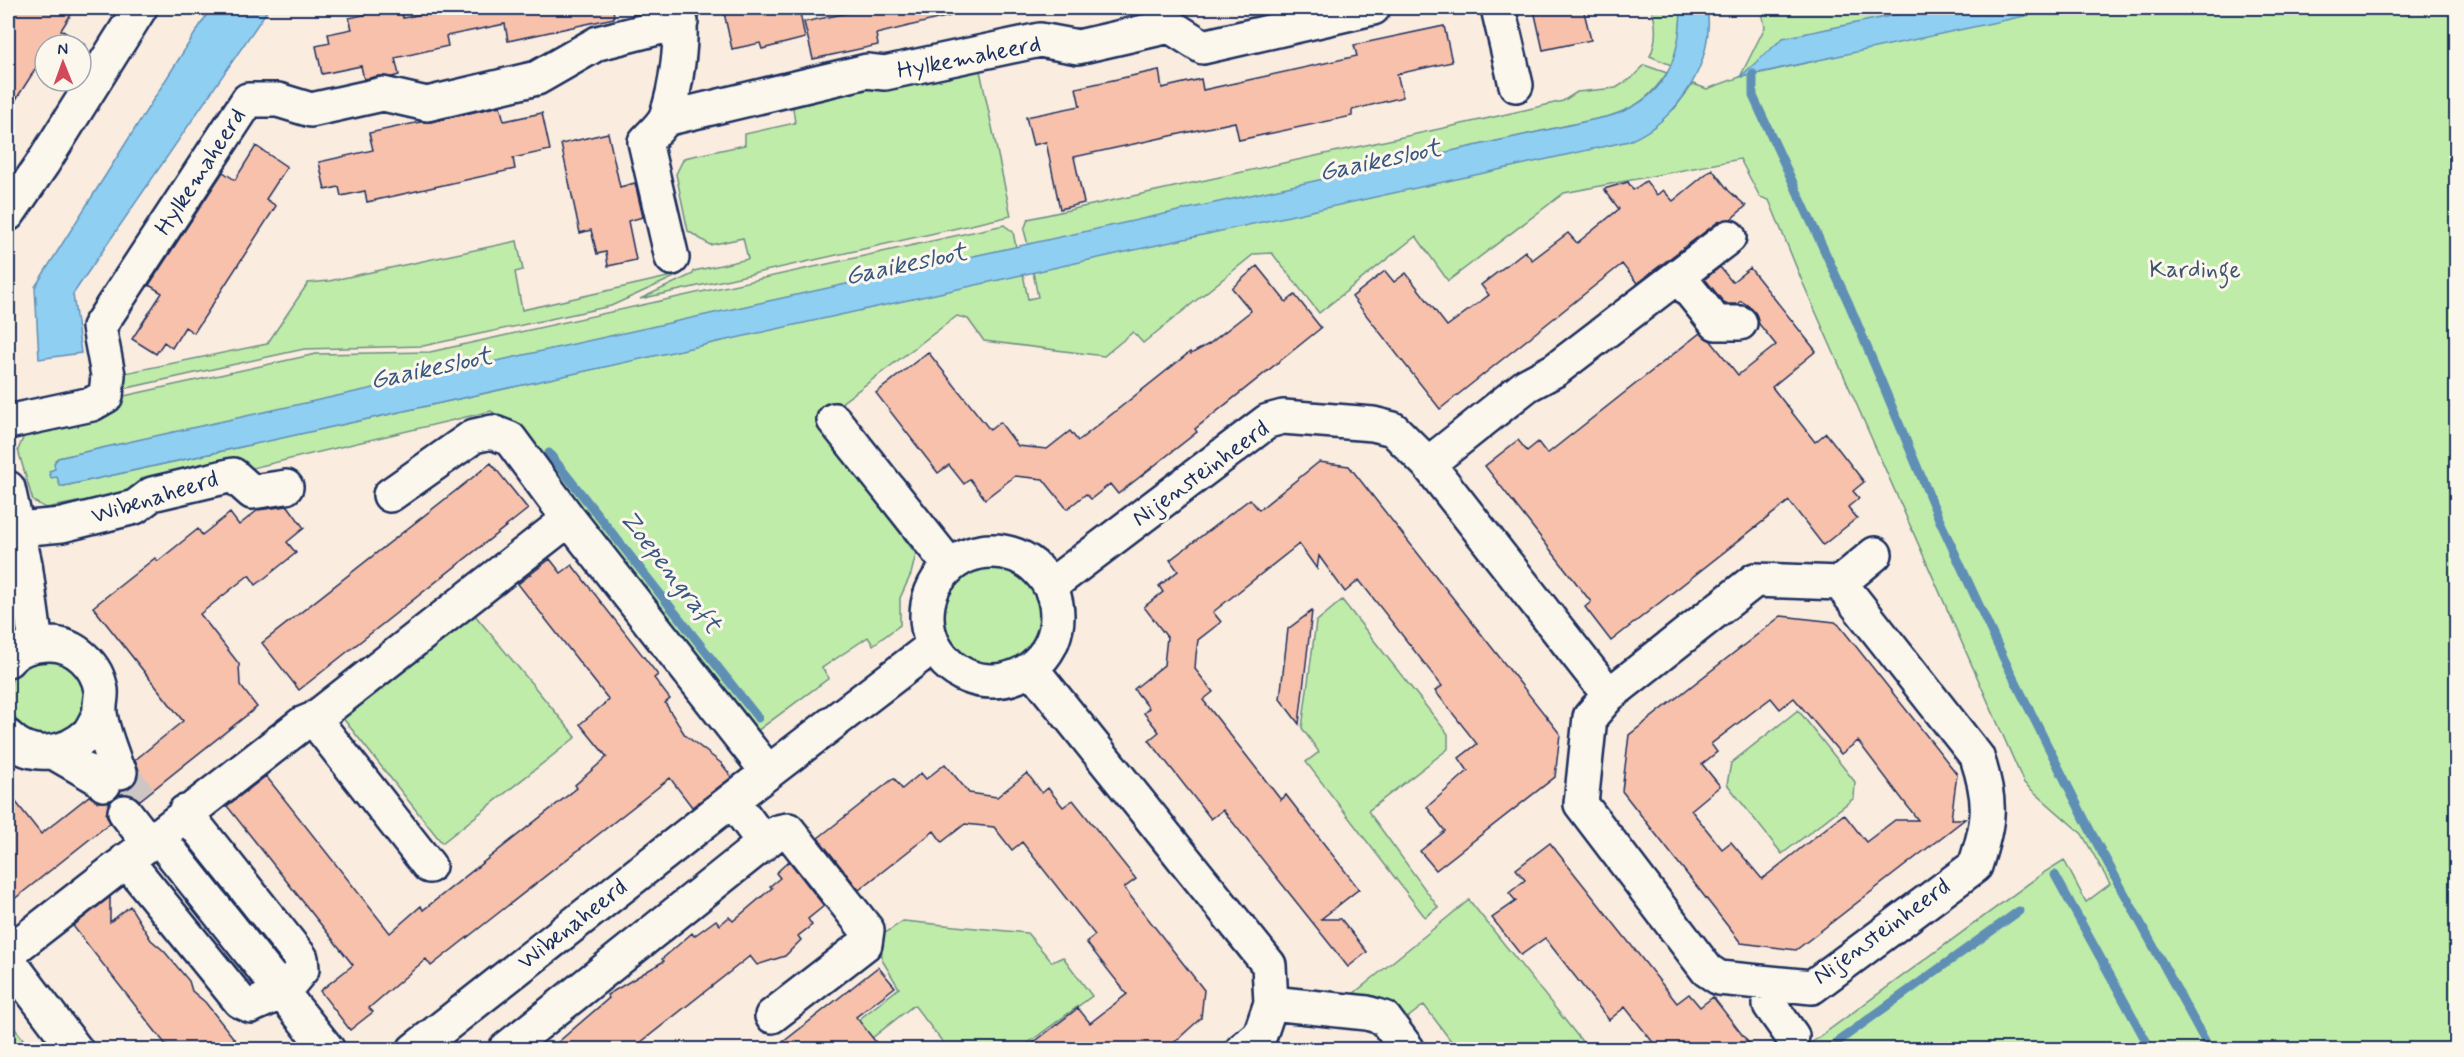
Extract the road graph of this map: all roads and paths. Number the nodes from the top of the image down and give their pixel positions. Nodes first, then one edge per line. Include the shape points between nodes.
1 (141, 8) edge
2 (1373, 8) edge
3 (1498, 8) edge
4 (679, 15) edge
5 (1516, 85) dead end
6 (665, 119) junction
7 (8, 214) edge
8 (1729, 237) dead end
9 (672, 258) dead end
10 (1679, 277) junction
11 (1740, 323) dead end
12 (834, 420) dead end
13 (8, 422) edge
14 (1428, 464) junction
15 (286, 487) dead end
16 (8, 488) edge
17 (390, 495) dead end
18 (569, 519) junction
19 (18, 529) junction
20 (1875, 554) dead end
21 (950, 566) junction
22 (1840, 583) junction
23 (1050, 586) junction
24 (36, 644) junction
25 (933, 646) junction
26 (8, 660) edge
27 (1031, 668) junction
28 (1609, 695) junction
29 (100, 713) junction
30 (314, 719) junction
31 (8, 737) edge
32 (55, 753) junction
33 (768, 772) junction
34 (732, 800) junction
35 (133, 805) tunnel mouth
36 (156, 835) junction
37 (764, 843) junction
38 (429, 866) dead end
39 (8, 960) edge
40 (1770, 983) junction
41 (1271, 1003) junction
42 (772, 1016) dead end
43 (1792, 1036) dead end
44 (76, 1050) edge
45 (328, 1050) edge
46 (414, 1050) edge
47 (505, 1050) edge
48 (1242, 1050) edge
49 (1408, 1050) edge

1 - 7 street
2 - 6 street, Hylkemaheerd via 1203,47 1170,26 1078,47 1040,40 885,74 867,71
3 - 5 street
4 - 6 street, Hylkemaheerd via 676,73
4 - 13 street, Hylkemaheerd via 598,43 537,78 428,104 383,94 311,110 278,100 248,100 99,327 108,375 106,396 92,404
6 - 9 street, Hylkemaheerd via 645,142
8 - 10 street
10 - 11 street via 1716,323
10 - 14 street via 1555,370 1527,385
12 - 21 street
14 - 23 street, Nijensteinheerd via 1393,429 1283,417 1268,421
14 - 28 street, Nijensteinheerd
15 - 19 street, Wibenaheerd via 252,492 234,475 152,494 135,507 62,525
16 - 19 street
17 - 18 street via 474,436 492,432 510,439
18 - 30 street
18 - 33 street
19 - 24 street
20 - 22 street
21 - 23 street via 975,553 1005,552 1031,564
21 - 25 street via 939,576 928,603 926,618
22 - 28 street, Nijensteinheerd via 1755,580
22 - 40 street, Nijensteinheerd via 1977,757 1989,806 1982,847 1975,866 1812,987
23 - 27 street via 1058,616 1056,631 1051,645
24 - 26 street via 13,653
24 - 29 street via 58,644 79,653 94,669 102,691
25 - 27 street via 943,660 969,678 1002,681
25 - 33 street, Wibenaheerd
27 - 41 street via 1269,965
28 - 40 street, Nijensteinheerd via 1590,717 1581,804 1707,970 1719,978
29 - 32 street via 90,732 75,745
29 - 32 street via 116,767 112,778 100,779
30 - 36 street via 302,724
30 - 38 street
31 - 32 street via 31,751
33 - 34 street, Wibenaheerd
34 - 37 street
34 - 46 street, Wibenaheerd
35 - 36 street
36 - 39 street via 12,950
36 - 45 street
37 - 42 street via 778,832 788,830 867,930 865,944
37 - 47 street
39 - 44 street
40 - 43 street via 1770,1005
41 - 48 street via 1260,1035
41 - 49 street via 1384,1018

